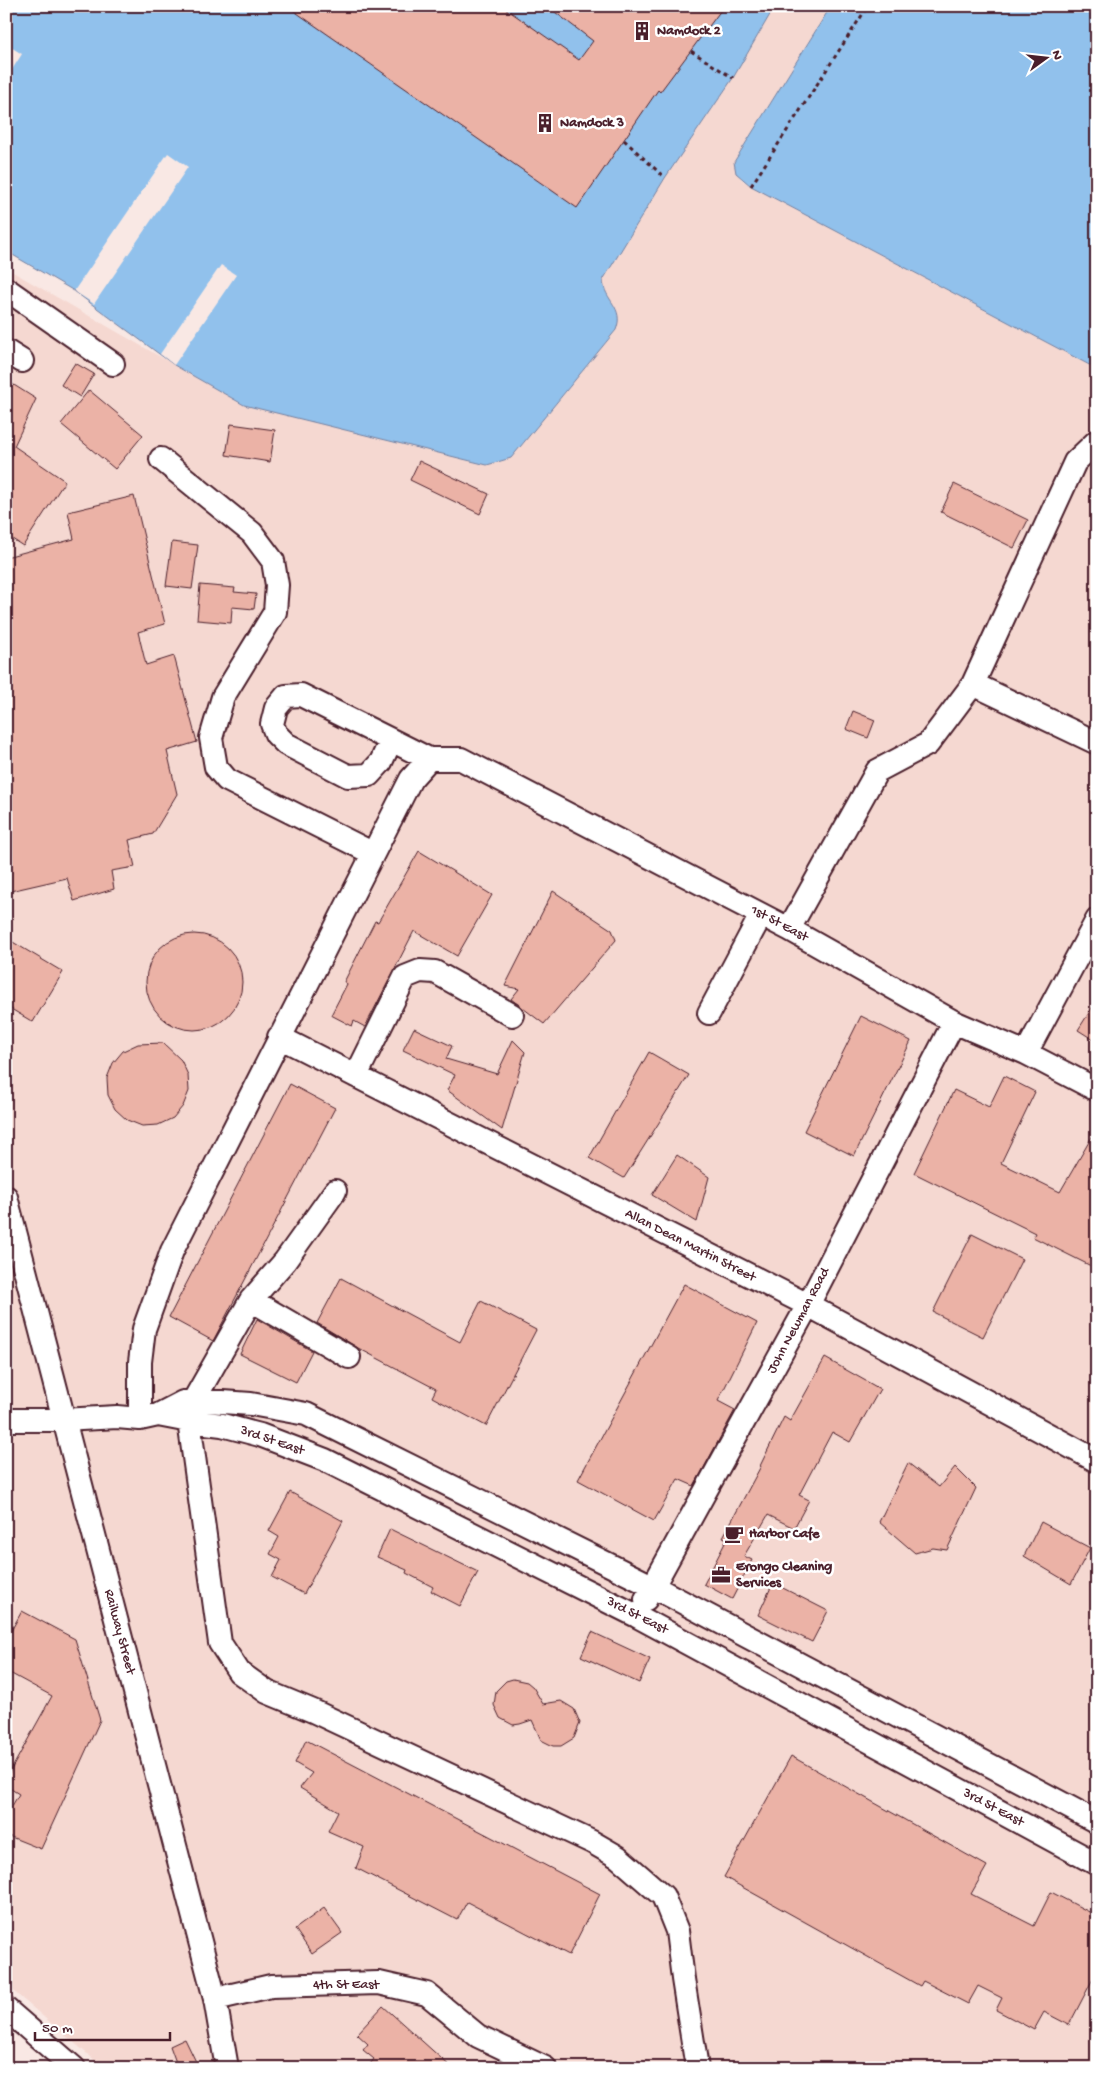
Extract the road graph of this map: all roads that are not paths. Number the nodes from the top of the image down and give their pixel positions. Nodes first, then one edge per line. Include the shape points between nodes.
1 (6, 289) edge
2 (112, 364) dead end
3 (1097, 441) edge
4 (160, 459) dead end
5 (973, 684) junction
6 (391, 740) junction
7 (1097, 743) edge
8 (429, 759) junction
9 (372, 853) junction
10 (761, 914) junction
11 (1097, 920) edge
12 (789, 929) junction
13 (709, 1013) dead end
14 (512, 1016) dead end
15 (954, 1022) junction
16 (279, 1037) junction
17 (1026, 1053) junction
18 (356, 1076) junction
19 (1097, 1090) edge
20 (335, 1191) dead end
21 (6, 1197) edge
22 (251, 1300) junction
23 (808, 1305) junction
24 (349, 1357) dead end
25 (192, 1410) junction
26 (149, 1417) junction
27 (6, 1420) edge
28 (63, 1420) junction
29 (1097, 1461) edge
30 (654, 1587) junction
31 (637, 1616) junction
32 (1052, 1800) junction
33 (1097, 1822) edge
34 (1035, 1831) junction
35 (1097, 1864) edge
36 (215, 1999) junction
37 (6, 2008) edge
38 (74, 2068) edge
39 (227, 2068) edge
40 (545, 2068) edge
41 (697, 2068) edge

1 - 2 street
3 - 5 street via 1075,462
4 - 9 street via 252,533 273,561 277,585 274,612 224,697 211,738 216,767 227,780
5 - 7 street
5 - 12 street via 928,744 877,771
6 - 6 street via 300,695 286,696 276,708 272,724 286,744 348,776 369,775 381,762
6 - 8 street
8 - 9 street via 411,778
8 - 10 street, 1st St East via 461,759
9 - 16 street
10 - 12 street, 1st St East
10 - 13 street
11 - 17 street
12 - 15 street, 1st St East
14 - 18 street via 435,972 420,971 405,977
15 - 17 street, 1st St East
15 - 23 street, John Newman Road
16 - 18 street, Allan Dean Martin Street
16 - 26 street via 172,1251 144,1329 140,1362
17 - 19 street, 1st St East
18 - 23 street, Allan Dean Martin Street
20 - 22 street via 285,1261
21 - 28 street, Railway Street
22 - 24 street
22 - 25 street
23 - 29 street, Allan Dean Martin Street
23 - 30 street, John Newman Road
25 - 26 street, 3rd St East
25 - 30 street, 3rd St East via 250,1404 306,1414
25 - 31 street, 3rd St East via 222,1424 325,1460
25 - 41 street via 220,1643 239,1672 267,1692 618,1857 664,1896 677,1931
26 - 28 street, 3rd St East
27 - 28 street, 3rd St East
28 - 36 street, Railway Street
30 - 31 street, John Newman Road
30 - 32 street, 3rd St East
31 - 34 street, 3rd St East
32 - 33 street, 3rd St East
32 - 34 street
34 - 35 street, 3rd St East
36 - 39 street, Railway Street
36 - 40 street, 4th St East via 271,1986 379,1983 427,1994 478,2036
37 - 38 street

